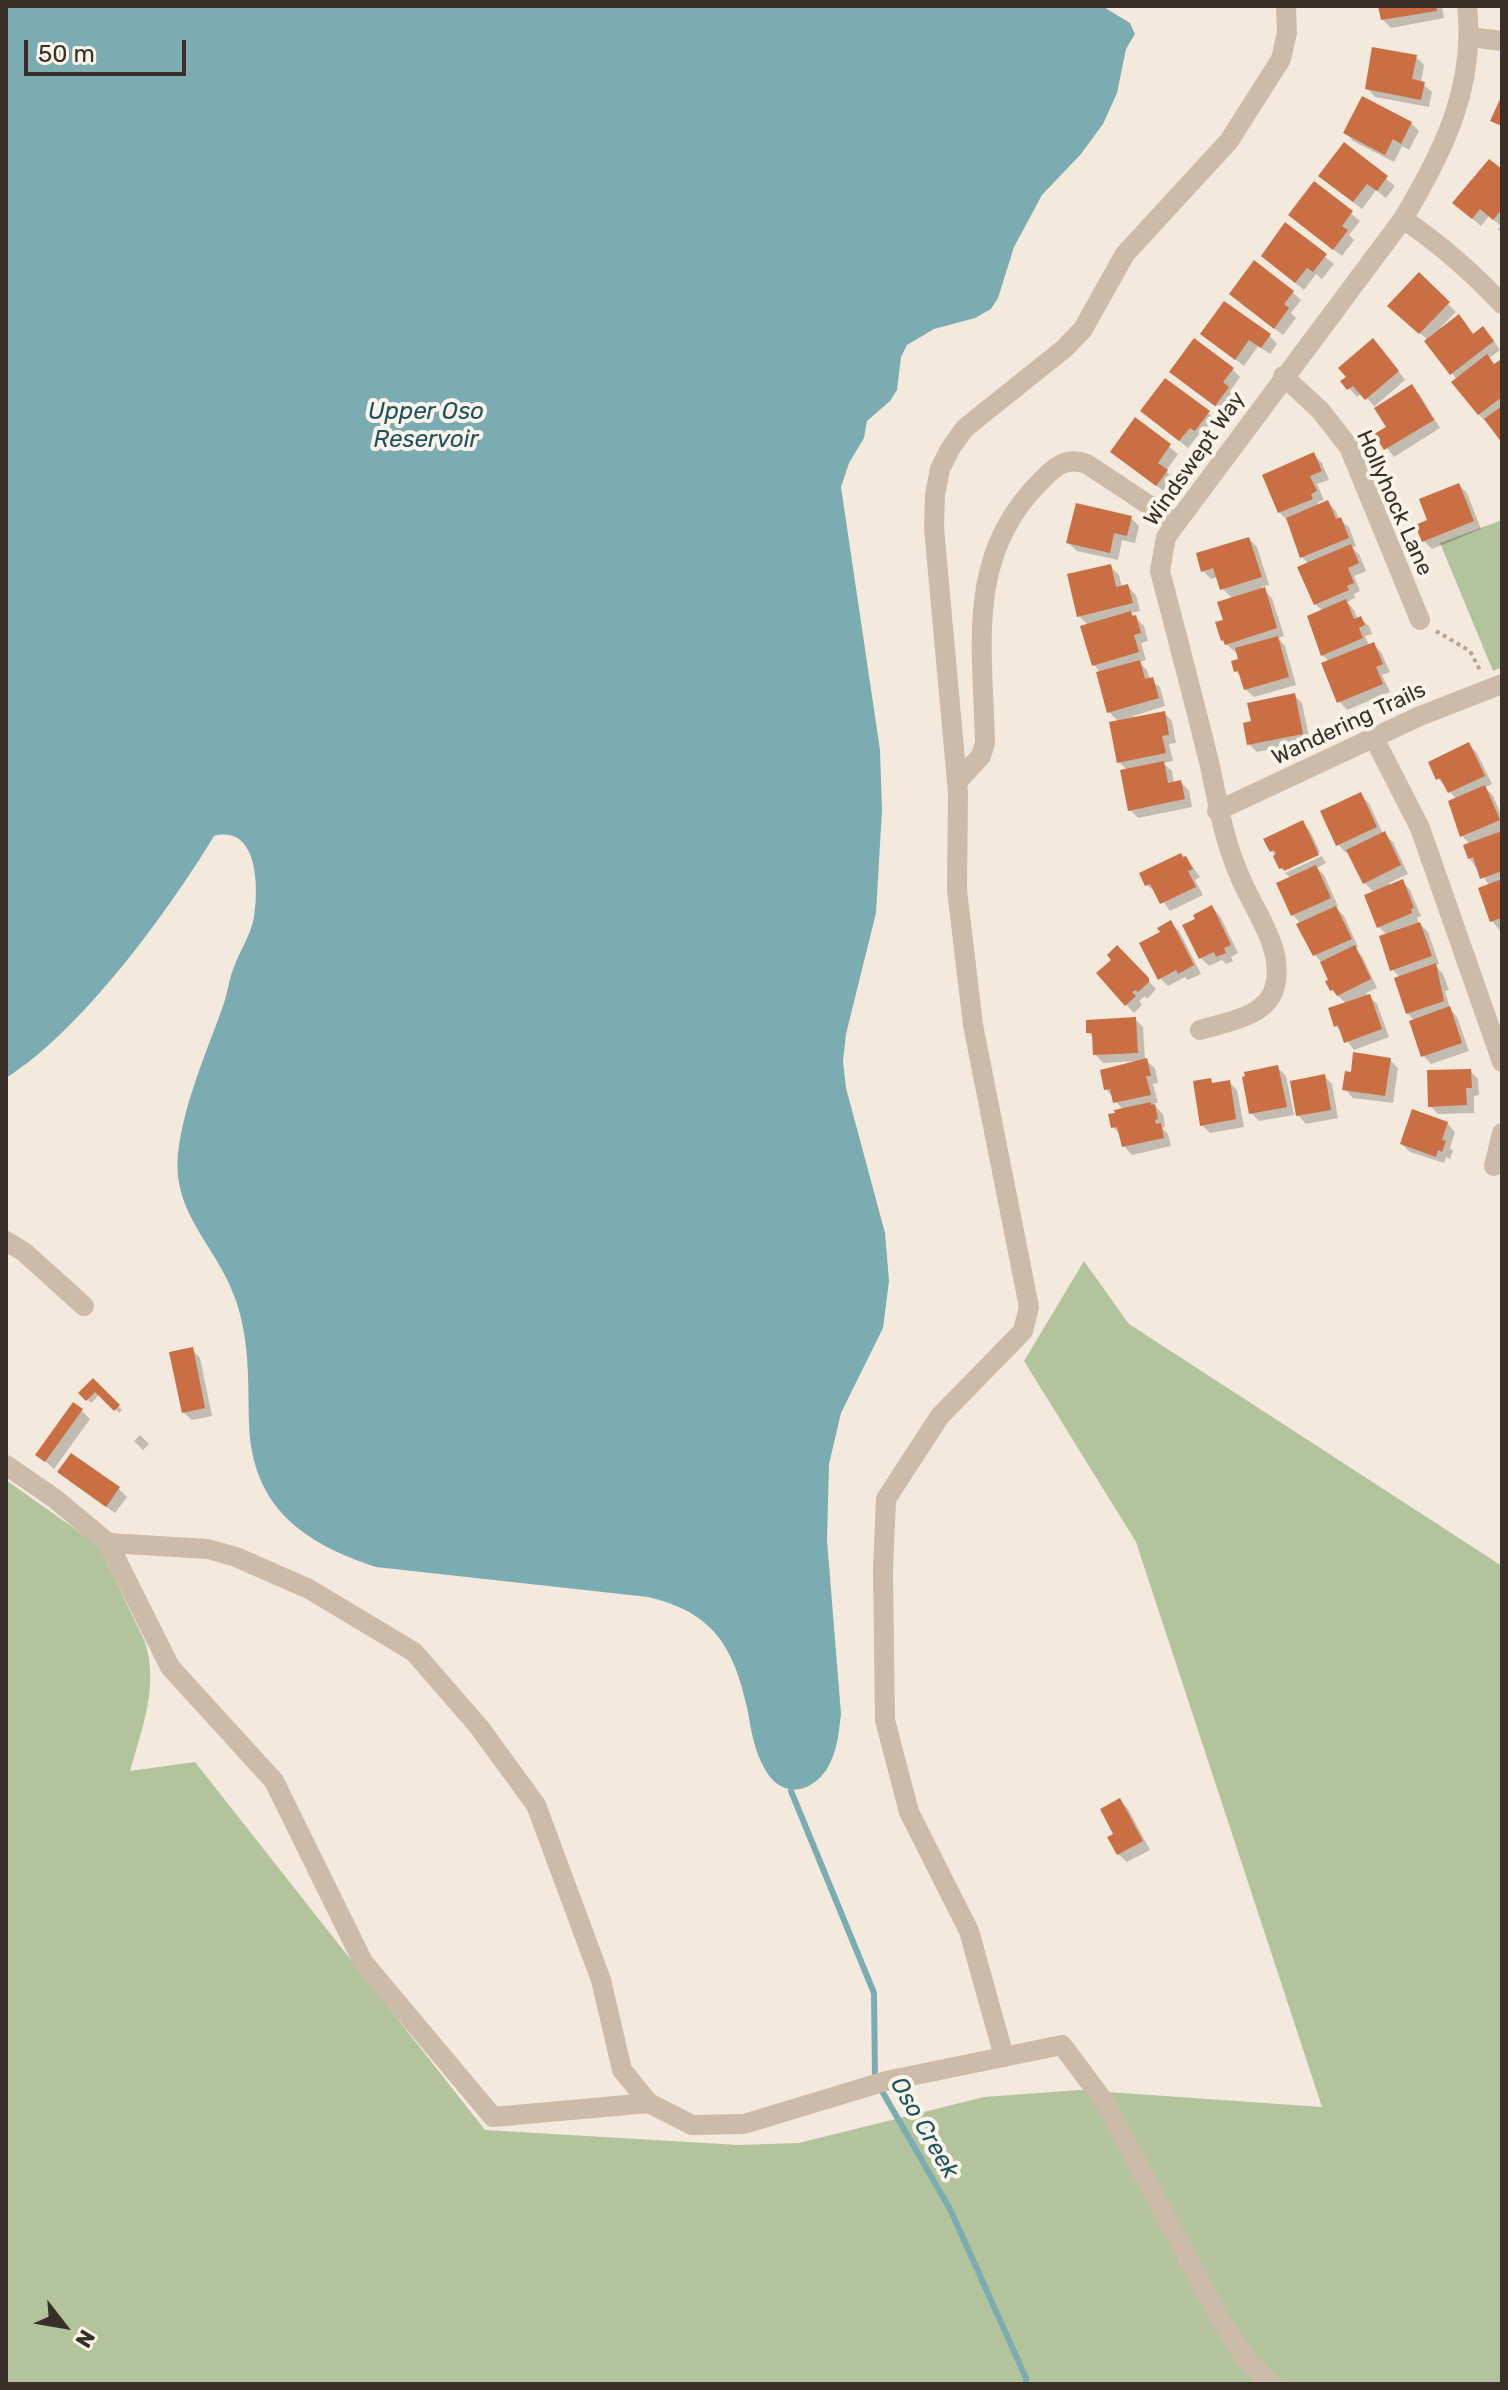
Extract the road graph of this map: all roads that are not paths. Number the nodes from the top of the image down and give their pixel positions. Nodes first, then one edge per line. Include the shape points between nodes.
1 (1286, 6) edge
2 (1467, 6) edge
3 (1470, 37) junction
4 (1502, 41) edge
5 (1403, 219) junction
6 (1502, 304) edge
7 (1283, 376) junction
8 (1176, 523) junction
9 (1420, 620) road end
10 (1497, 676) edge
11 (1374, 738) junction
12 (957, 782) junction
13 (1217, 811) junction
14 (1200, 1030) dead end
15 (1502, 1062) edge
16 (1502, 1133) edge
17 (1494, 1166) dead end
18 (6, 1241) edge
19 (84, 1306) dead end
20 (6, 1465) edge
21 (108, 1543) junction
22 (1004, 2057) junction
23 (649, 2103) junction
24 (1272, 2384) edge

1 - 12 street via 1281,59 1229,141 1125,254 1083,329 965,428 940,469 934,528
2 - 3 street, Windswept Way
3 - 4 street
3 - 5 street, Windswept Way via 1463,92 1432,170
5 - 6 street via 1468,268
5 - 7 street, Windswept Way
7 - 8 street, Windswept Way
7 - 9 street, Hollyhock Lane via 1349,447
8 - 12 street via 1076,460 1053,469 1029,493 998,538 987,574 982,613 985,743 981,756
8 - 13 street, Windswept Way via 1166,537 1160,571
10 - 11 street, Wandering Trails
11 - 13 street, Wandering Trails
11 - 15 street via 1420,828
12 - 22 street via 957,890 973,1025 1029,1307 1023,1331 940,1416 886,1499 885,1720 909,1812 969,1931
13 - 14 street, Windswept Way via 1277,969 1275,989 1262,1008
16 - 17 street
18 - 19 street
20 - 21 street
21 - 23 street via 208,1549 236,1557 309,1589 414,1652 479,1727 536,1805 601,1980 622,2070
21 - 23 street via 170,1667 274,1781 363,1962 493,2117
22 - 23 street via 877,2084 744,2124 692,2125
22 - 24 street via 1062,2045 1106,2104 1219,2317 1248,2362

